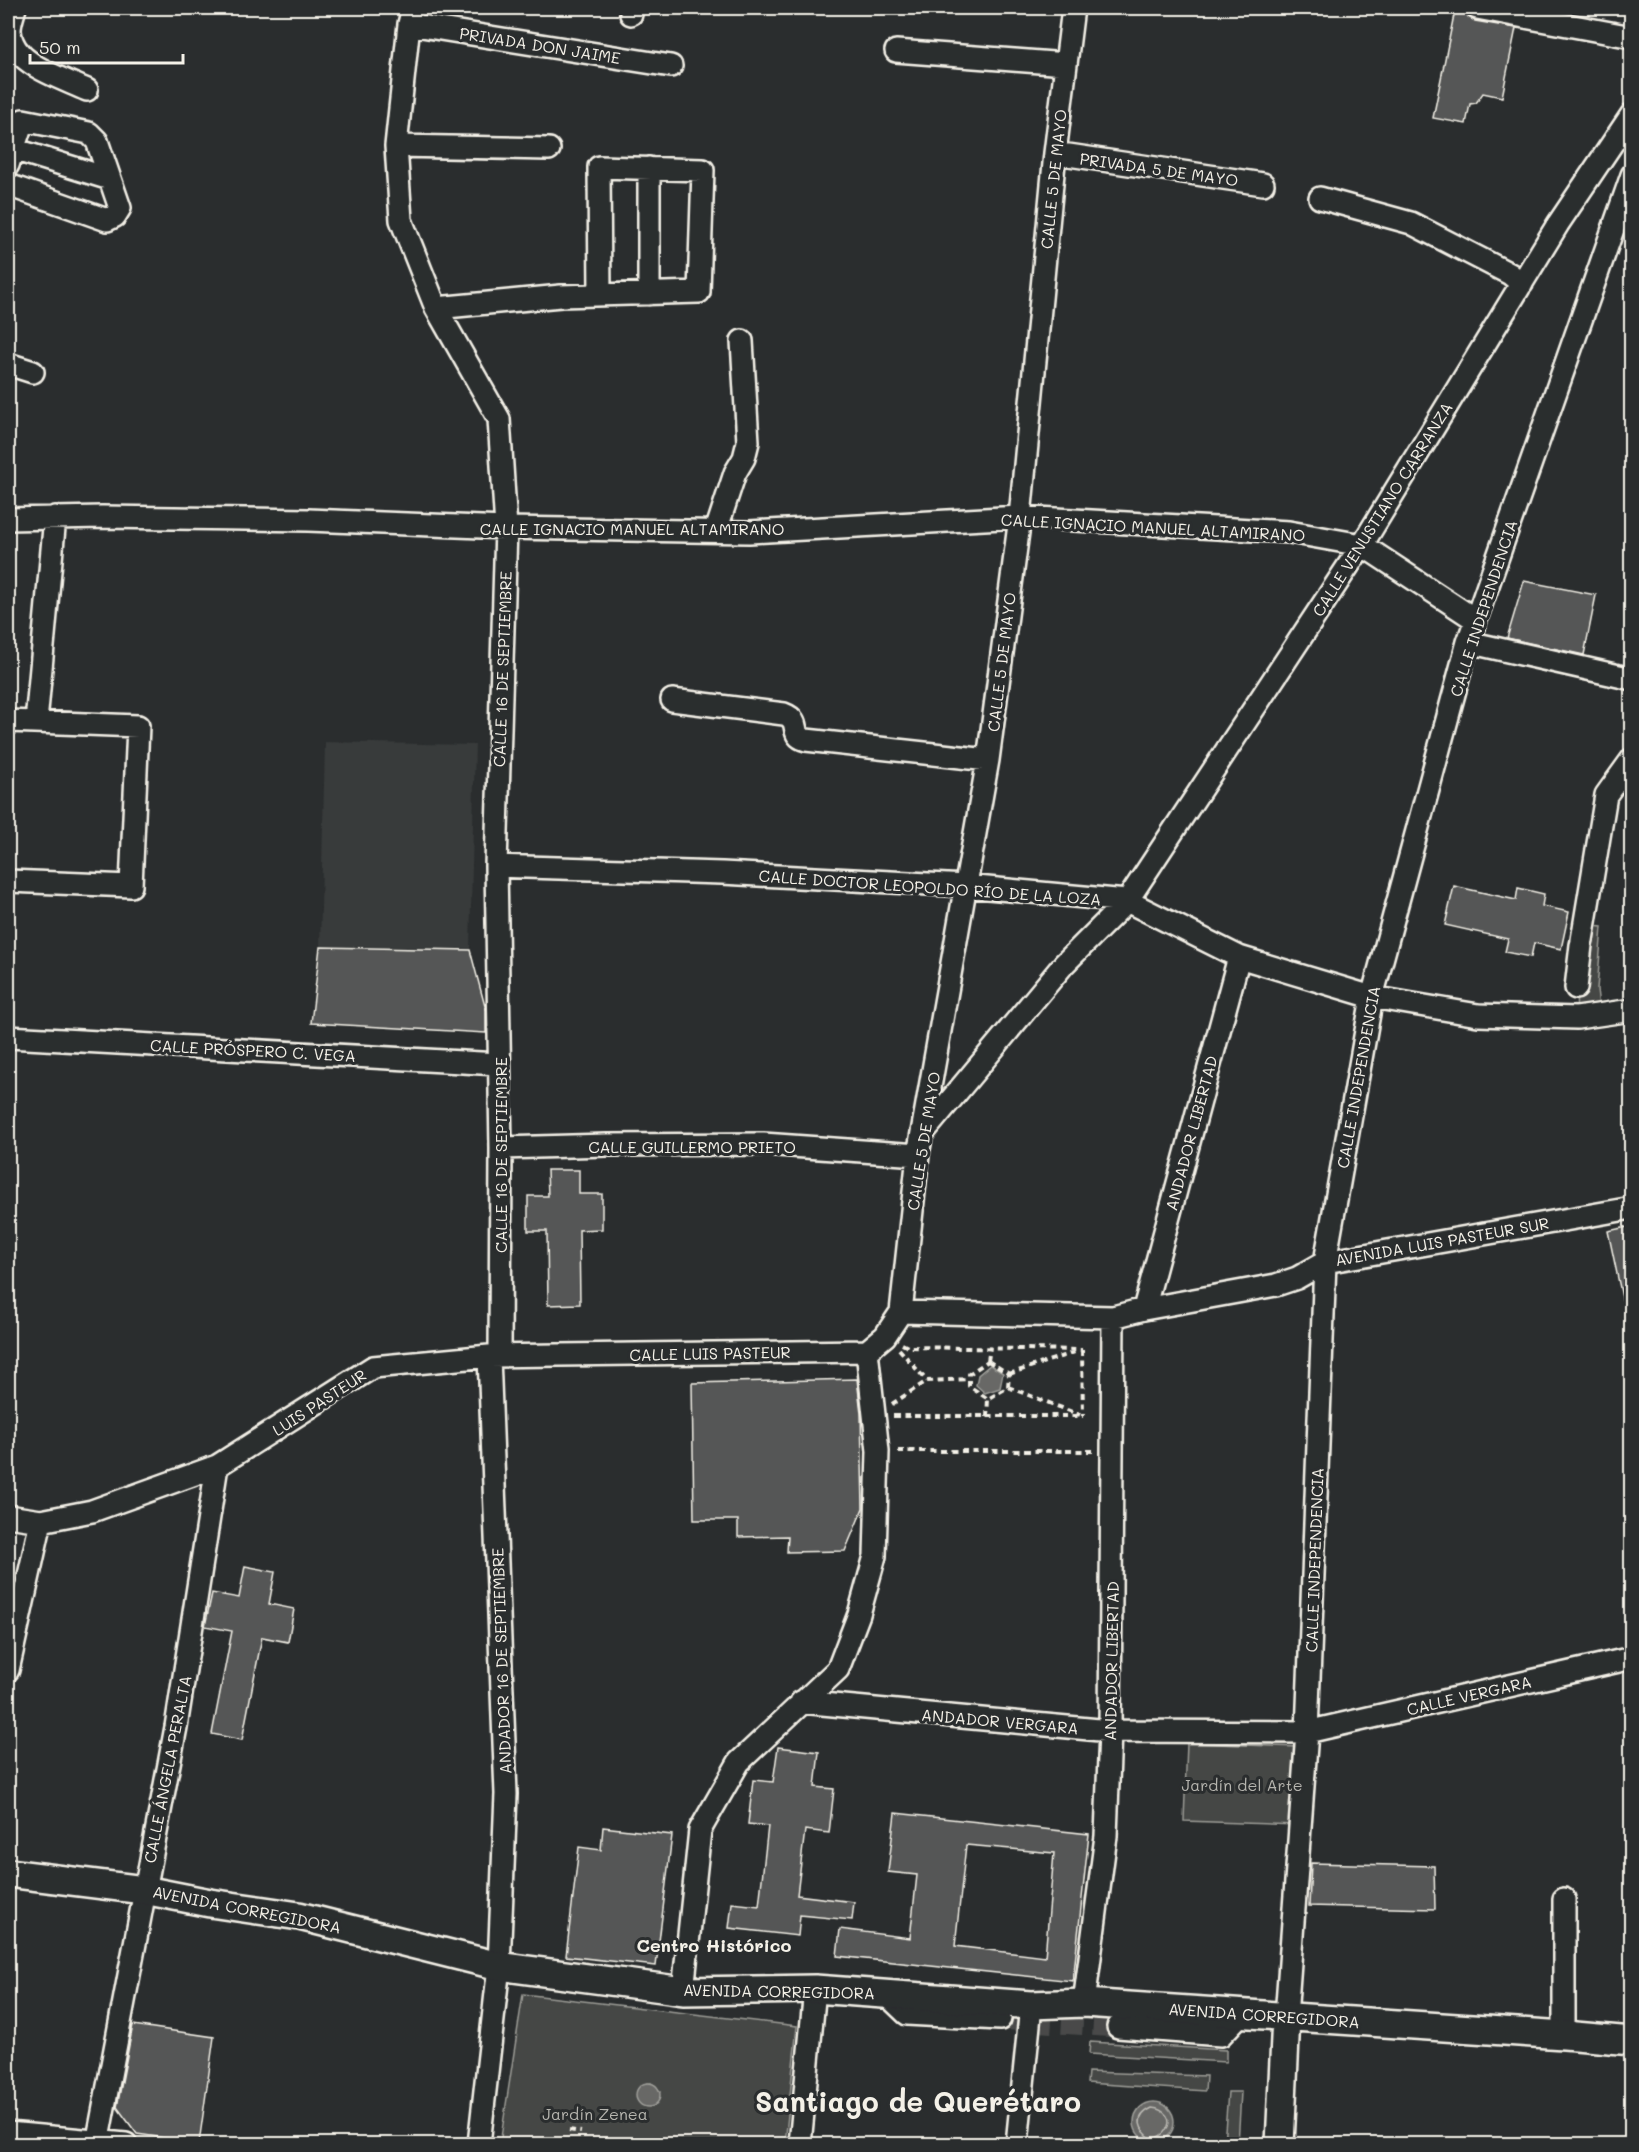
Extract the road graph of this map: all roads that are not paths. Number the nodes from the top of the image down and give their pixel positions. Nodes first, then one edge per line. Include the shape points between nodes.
1 (15, 8) edge
2 (1073, 8) edge
3 (1477, 8) edge
4 (1499, 9) edge
5 (411, 16) edge
6 (1632, 37) edge
7 (896, 51) dead end
8 (1066, 64) junction
9 (671, 66) dead end
10 (87, 90) dead end
11 (1632, 114) edge
12 (396, 146) junction
13 (549, 149) dead end
14 (1055, 153) junction
15 (10, 157) edge
16 (650, 168) junction
17 (1632, 175) edge
18 (110, 179) junction
19 (1263, 184) dead end
20 (8, 185) edge
21 (1320, 198) dead end
22 (1522, 284) junction
23 (649, 294) junction
24 (600, 296) junction
25 (436, 308) junction
26 (742, 341) dead end
27 (8, 364) edge
28 (33, 372) dead end
29 (55, 517) junction
30 (1020, 517) junction
31 (8, 519) edge
32 (506, 528) junction
33 (716, 531) junction
34 (1362, 545) junction
35 (1476, 621) junction
36 (1468, 642) junction
37 (1632, 679) edge
38 (672, 700) dead end
39 (8, 721) edge
40 (36, 722) junction
41 (988, 760) junction
42 (1628, 769) edge
43 (496, 866) junction
44 (8, 881) edge
45 (966, 886) junction
46 (1127, 901) junction
47 (1239, 957) junction
48 (1576, 988) dead end
49 (1372, 997) junction
50 (1632, 1010) edge
51 (8, 1037) edge
52 (499, 1065) junction
53 (920, 1144) junction
54 (501, 1148) junction
55 (1632, 1208) edge
56 (1325, 1262) junction
57 (1144, 1309) junction
58 (901, 1312) junction
59 (1113, 1317) junction
60 (867, 1352) junction
61 (494, 1356) junction
62 (217, 1466) junction
63 (8, 1516) edge
64 (41, 1521) junction
65 (1632, 1658) edge
66 (838, 1669) junction
67 (8, 1670) edge
68 (801, 1702) junction
69 (827, 1705) junction
70 (1110, 1731) junction
71 (1307, 1732) junction
72 (8, 1873) edge
73 (144, 1890) junction
74 (1564, 1899) dead end
75 (499, 1966) junction
76 (815, 1989) junction
77 (683, 1991) junction
78 (885, 1993) junction
79 (1084, 2003) junction
80 (1031, 2005) junction
81 (1241, 2014) junction
82 (1286, 2017) junction
83 (1000, 2019) tunnel mouth
84 (1118, 2027) tunnel mouth
85 (1564, 2035) junction
86 (1632, 2041) edge
87 (8, 2133) edge
88 (97, 2143) edge
89 (126, 2145) edge
90 (479, 2145) edge
91 (800, 2145) edge
92 (1017, 2145) edge
93 (1280, 2145) edge

1 - 10 street via 10,32 18,53
2 - 8 street, CALLE 5 DE MAYO
3 - 4 street
4 - 6 street
5 - 9 street, PRIVADA DON JAIME
5 - 12 street, CALLE 16 DE SEPTIEMBRE
7 - 8 street
8 - 14 street, CALLE 5 DE MAYO
11 - 22 street, CALLE VENUSTIANO CARRANZA
12 - 13 street
12 - 25 street, CALLE 16 DE SEPTIEMBRE via 401,220
14 - 19 street, PRIVADA 5 DE MAYO
14 - 30 street, CALLE 5 DE MAYO
15 - 18 street
15 - 18 street via 23,120 89,133 97,141
16 - 23 street
16 - 23 street via 703,170 699,292
16 - 24 street via 599,167
17 - 35 street, CALLE INDEPENDENCIA
18 - 20 street via 120,207 107,220
21 - 22 street via 1412,223
22 - 34 street, CALLE VENUSTIANO CARRANZA
23 - 24 street
24 - 25 street
25 - 32 street, CALLE 16 DE SEPTIEMBRE via 500,419
26 - 33 street via 748,442
27 - 28 street
29 - 31 street, CALLE IGNACIO MANUEL ALTAMIRANO
29 - 32 street, CALLE IGNACIO MANUEL ALTAMIRANO via 308,520
29 - 40 street
30 - 33 street, CALLE IGNACIO MANUEL ALTAMIRANO
30 - 34 street, CALLE IGNACIO MANUEL ALTAMIRANO via 1289,532
30 - 41 street, CALLE 5 DE MAYO
32 - 33 street, CALLE IGNACIO MANUEL ALTAMIRANO
32 - 43 street, CALLE 16 DE SEPTIEMBRE
34 - 35 street
34 - 46 street, CALLE VENUSTIANO CARRANZA
35 - 36 street, CALLE INDEPENDENCIA
36 - 37 street
36 - 49 street, CALLE INDEPENDENCIA
38 - 41 street via 783,714 792,717 796,734 806,740
39 - 40 street
40 - 44 street via 138,726 131,886
41 - 45 street, CALLE 5 DE MAYO
42 - 48 street via 1605,795
43 - 45 street, CALLE DOCTOR LEOPOLDO RÍO DE LA LOZA
43 - 52 street, CALLE 16 DE SEPTIEMBRE
45 - 46 street, CALLE DOCTOR LEOPOLDO RÍO DE LA LOZA
45 - 53 street, CALLE 5 DE MAYO
46 - 47 street, CALLE DOCTOR LEOPOLDO RÍO DE LA LOZA
46 - 53 street, CALLE VENUSTIANO CARRANZA via 1064,964
47 - 49 street, CALLE DOCTOR LEOPOLDO RÍO DE LA LOZA
47 - 57 street, ANDADOR LIBERTAD
49 - 50 street, CALLE DOCTOR LEOPOLDO RÍO DE LA LOZA via 1478,1015 1577,1018
49 - 56 street, CALLE INDEPENDENCIA
51 - 52 street, CALLE PRÓSPERO C. VEGA
52 - 54 street, CALLE 16 DE SEPTIEMBRE
53 - 54 street, CALLE GUILLERMO PRIETO
53 - 58 street, CALLE 5 DE MAYO
54 - 61 street, CALLE 16 DE SEPTIEMBRE
55 - 56 street, AVENIDA LUIS PASTEUR SUR
56 - 57 street, AVENIDA LUIS PASTEUR SUR via 1276,1285
56 - 71 street, CALLE INDEPENDENCIA
57 - 59 street, AVENIDA LUIS PASTEUR SUR
58 - 59 street, AVENIDA LUIS PASTEUR SUR
58 - 60 street via 885,1336
59 - 70 street, ANDADOR LIBERTAD
60 - 61 street, CALLE LUIS PASTEUR
60 - 66 street via 878,1451 875,1556
61 - 62 street, LUIS PASTEUR via 373,1367
61 - 75 street, ANDADOR 16 DE SEPTIEMBRE via 506,1794
62 - 64 street, LUIS PASTEUR via 93,1511
62 - 73 street, CALLE ÁNGELA PERALTA via 176,1727
63 - 64 street, LUIS PASTEUR
64 - 67 street
65 - 71 street, CALLE VERGARA
66 - 68 street
66 - 69 street
68 - 69 street, ANDADOR VERGARA
68 - 77 street via 739,1762 700,1830
69 - 70 street, ANDADOR VERGARA
70 - 71 street, ANDADOR VERGARA
70 - 79 street, ANDADOR LIBERTAD via 1106,1836
71 - 82 street, CALLE INDEPENDENCIA
72 - 73 main road, AVENIDA CORREGIDORA
73 - 75 main road, AVENIDA CORREGIDORA via 299,1916
73 - 88 street, CALLE ÁNGELA PERALTA
74 - 85 street
75 - 77 main road, AVENIDA CORREGIDORA
75 - 90 street, ANDADOR 16 DE SEPTIEMBRE
76 - 77 main road, AVENIDA CORREGIDORA
76 - 78 main road, AVENIDA CORREGIDORA
76 - 91 street
78 - 80 main road, AVENIDA CORREGIDORA
78 - 83 street via 907,2014
79 - 80 main road, AVENIDA CORREGIDORA
79 - 81 main road, AVENIDA CORREGIDORA
80 - 92 street
81 - 82 main road, AVENIDA CORREGIDORA
81 - 84 street via 1221,2035
82 - 85 main road, AVENIDA CORREGIDORA
82 - 93 main road
85 - 86 main road, AVENIDA CORREGIDORA
87 - 88 street
88 - 89 street

